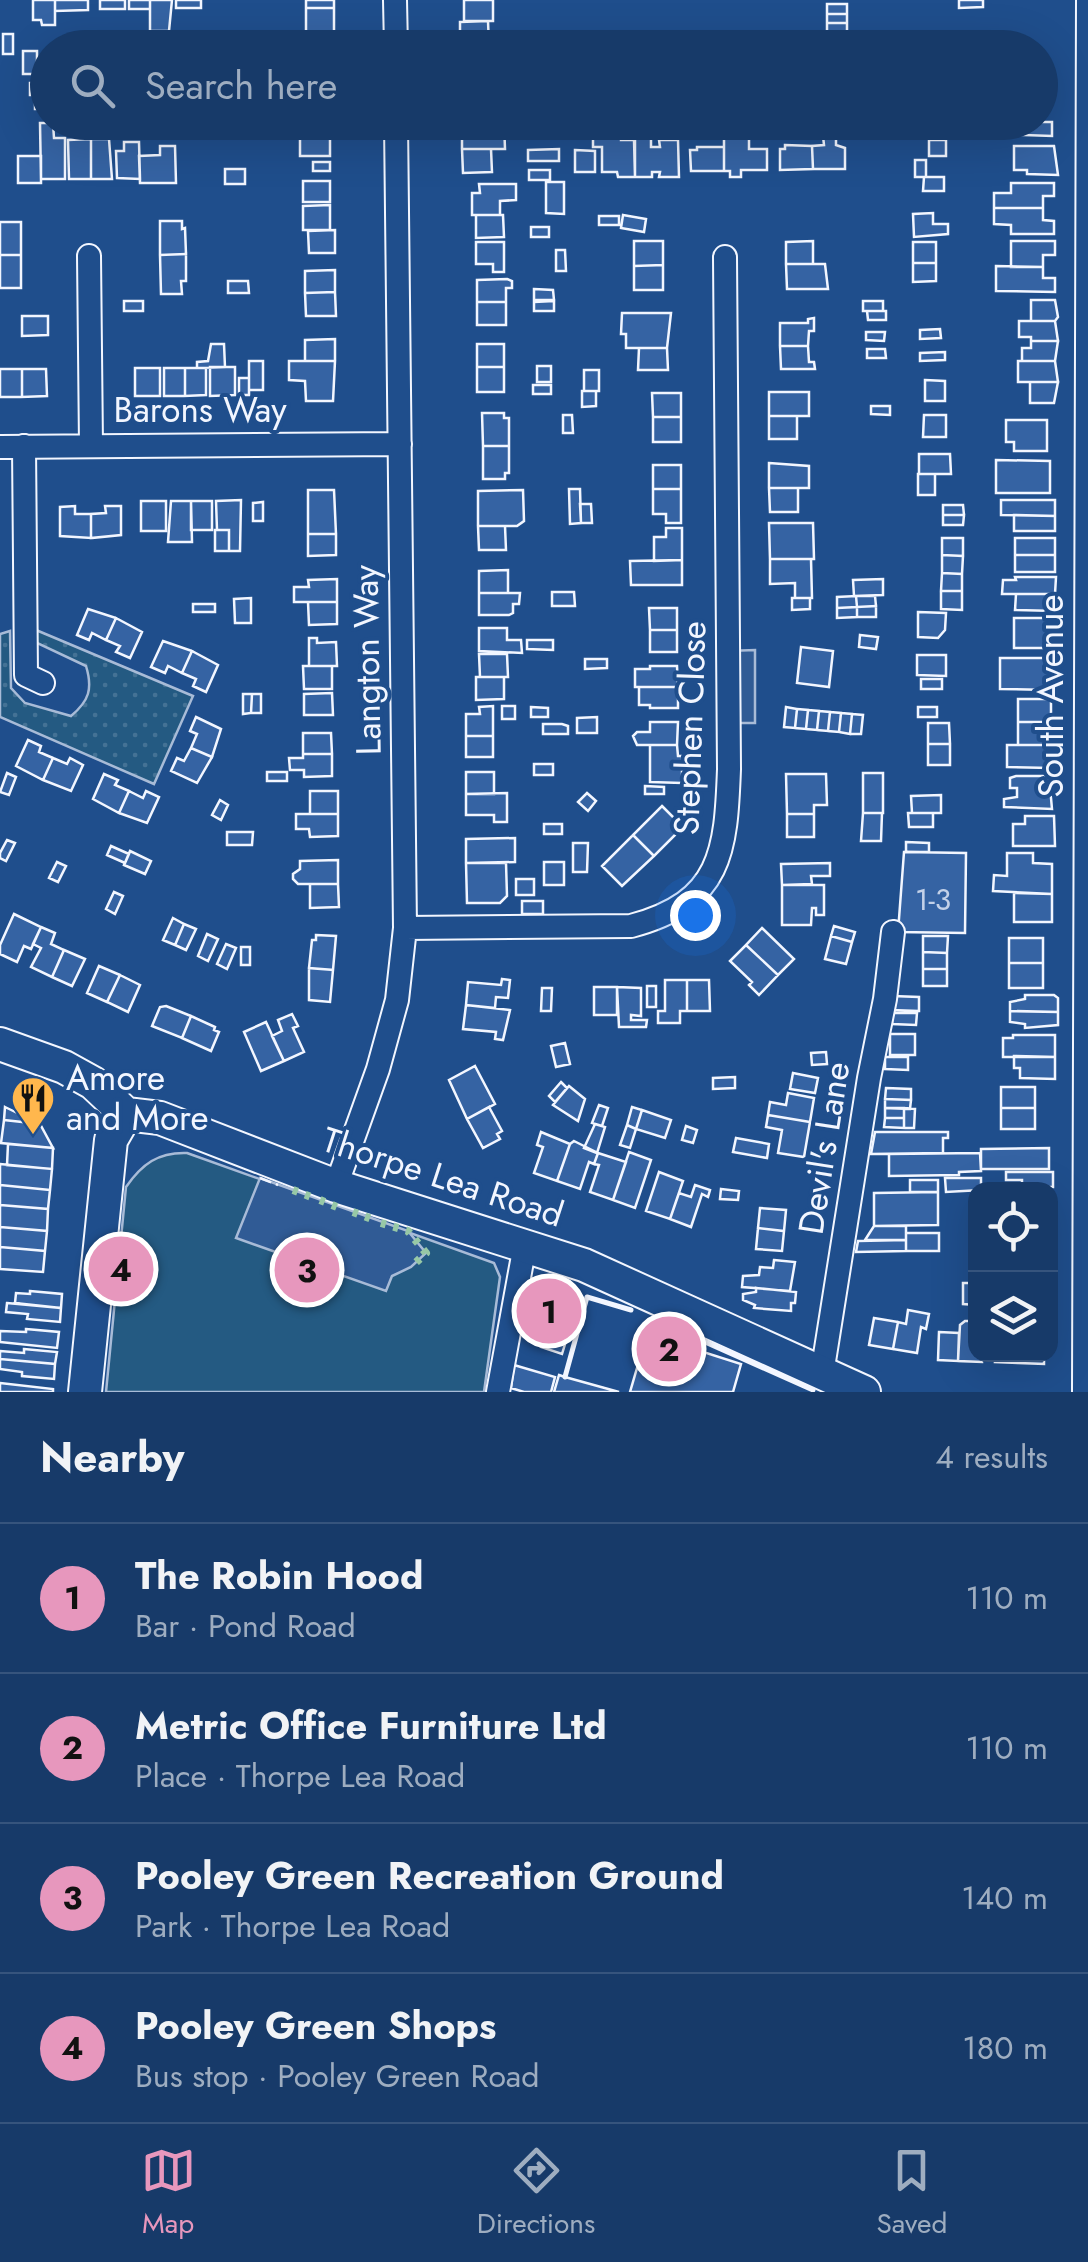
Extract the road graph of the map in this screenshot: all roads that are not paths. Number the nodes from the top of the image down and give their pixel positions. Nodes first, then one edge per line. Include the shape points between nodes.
1 (395, 0) edge
2 (1088, 0) edge
3 (396, 30) edge
4 (396, 140) edge
5 (89, 256) dead end
6 (726, 257) dead end
7 (400, 444) junction
8 (91, 446) junction
9 (12, 447) edge
10 (44, 683) dead end
11 (404, 928) junction
12 (893, 932) dead end
13 (0, 1044) edge
14 (126, 1114) junction
15 (336, 1186) junction
16 (526, 1245) junction
17 (822, 1374) junction
18 (85, 1392) edge
19 (498, 1392) edge
20 (864, 1392) edge
21 (1084, 1392) edge

1 - 3 street
2 - 21 street, South Avenue
4 - 7 street, Langton Way
5 - 8 street
6 - 11 street, Stephen Close via 730,769 719,861 684,902 663,917 631,926
7 - 8 street, Barons Way
7 - 11 street, Langton Way
8 - 9 street, Barons Way
9 - 10 street via 26,675
11 - 15 street, Langton Way via 397,1000
12 - 17 street, Devil's Lane
13 - 14 main road via 64,1066
14 - 15 main road, Thorpe Lea Road via 160,1118
14 - 18 main road via 110,1140
15 - 16 main road, Thorpe Lea Road
16 - 17 main road, Thorpe Lea Road via 645,1290
16 - 19 street
17 - 20 main road, Thorpe Lea Road

